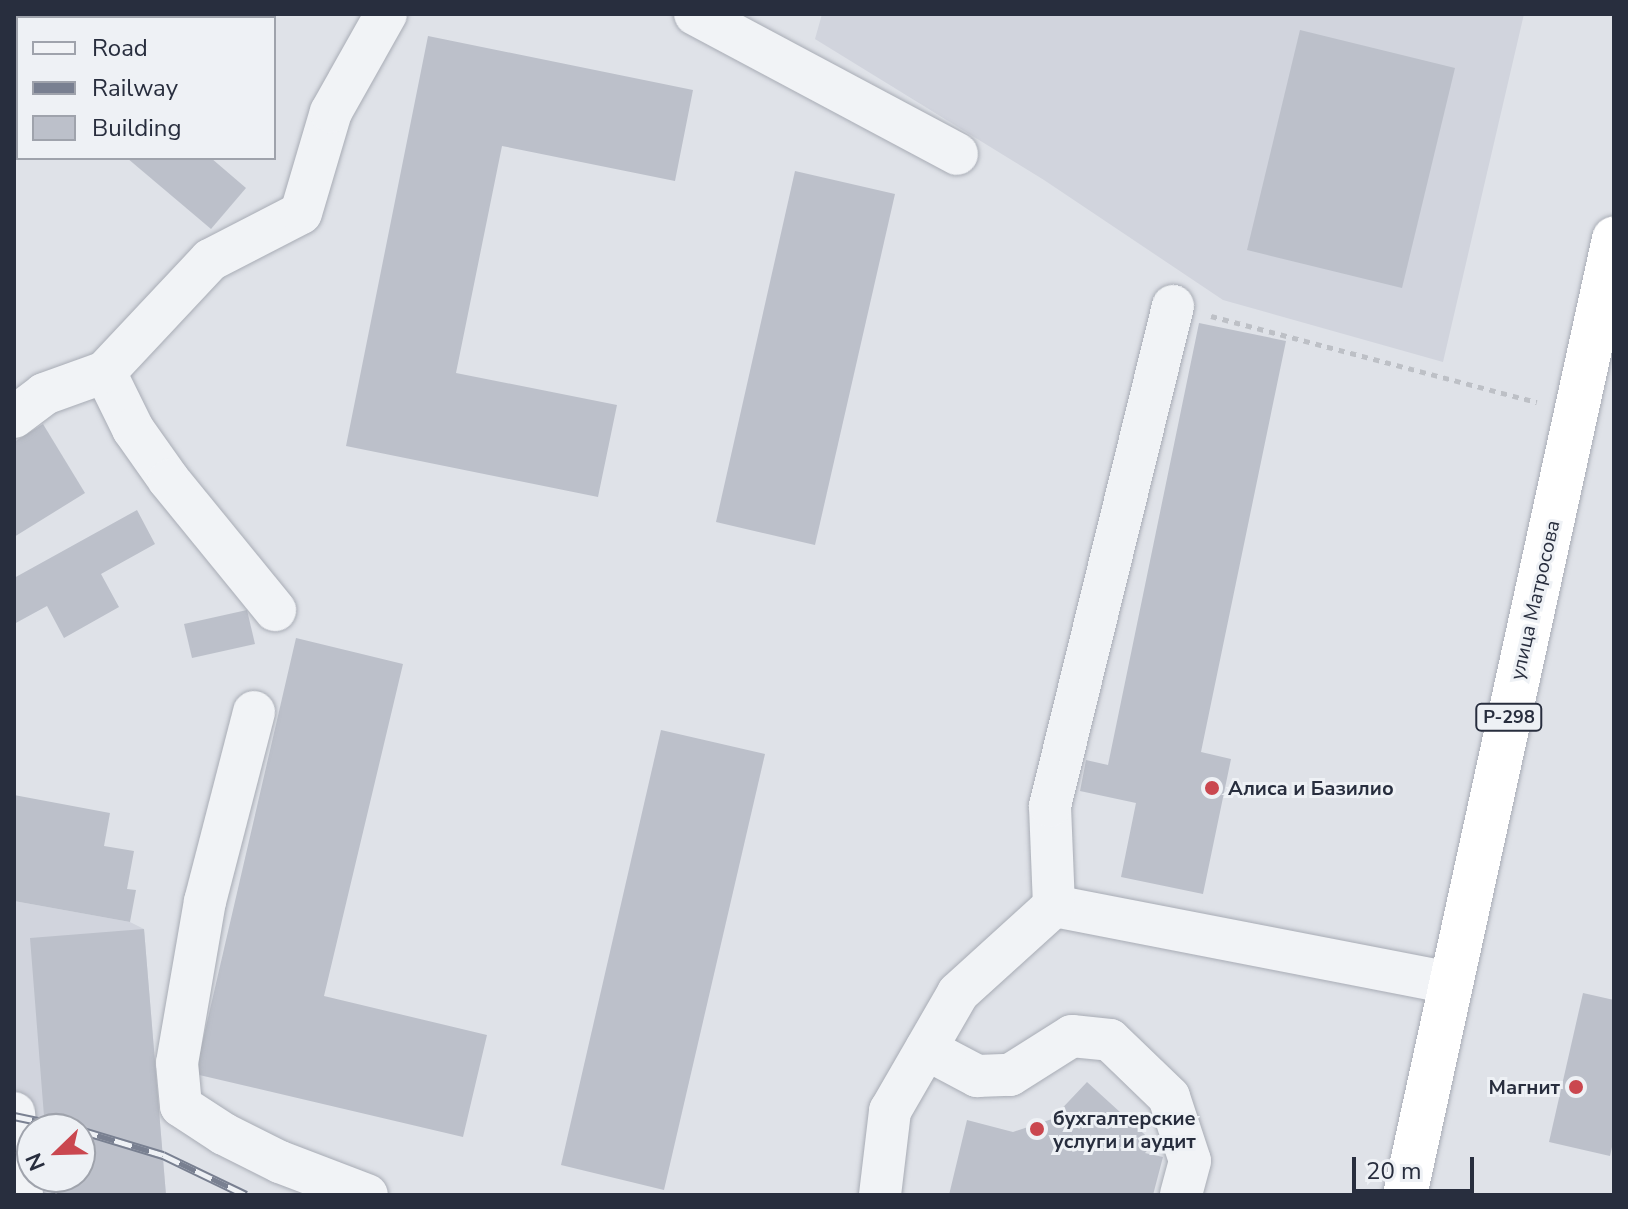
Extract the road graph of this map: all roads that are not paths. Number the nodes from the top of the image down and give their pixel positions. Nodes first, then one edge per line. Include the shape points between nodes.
1 (386, 14) edge
2 (695, 14) edge
3 (957, 154) dead end
4 (1611, 263) edge
5 (1173, 306) road end
6 (105, 372) junction
7 (14, 417) edge
8 (275, 610) dead end
9 (254, 712) dead end
10 (1054, 906) junction
11 (1449, 983) junction
12 (926, 1049) junction
13 (14, 1113) edge
14 (22, 1195) edge
15 (367, 1195) edge
16 (880, 1195) edge
17 (1181, 1195) edge
18 (1405, 1195) edge

1 - 6 lane via 331,112 301,213 210,260
2 - 3 lane
4 - 11 highway, улица Матросова / Р-298
5 - 10 lane via 1050,806
6 - 7 lane via 44,394
6 - 8 lane via 133,429 169,480
9 - 15 lane via 205,901 177,1063 181,1106 280,1162
10 - 11 lane
10 - 12 lane via 958,993
11 - 18 highway, улица Матросова / Р-298
12 - 16 lane via 890,1111
12 - 17 lane via 977,1076 1010,1075 1072,1036 1110,1040 1169,1097 1190,1161
13 - 14 lane

